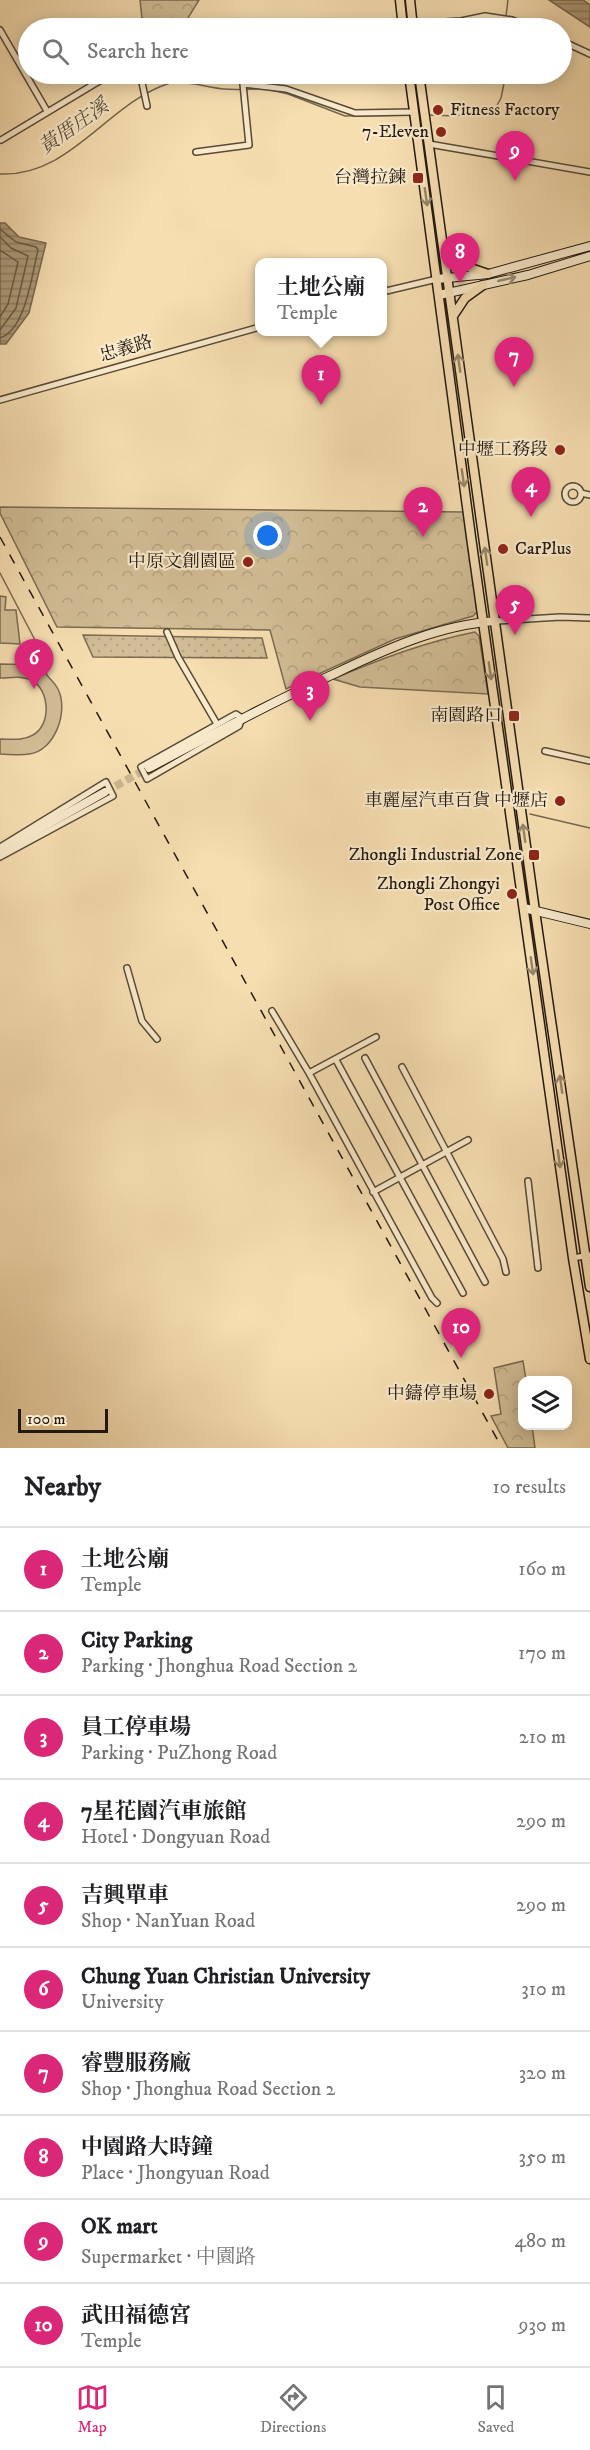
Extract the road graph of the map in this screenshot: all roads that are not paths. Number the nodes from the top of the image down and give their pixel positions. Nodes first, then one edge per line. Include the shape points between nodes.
1 (400, 0) edge
2 (410, 0) edge
3 (402, 18) edge
4 (412, 18) edge
5 (475, 18) edge
6 (499, 18) edge
7 (0, 30) edge
8 (572, 46) edge
9 (590, 54) edge
10 (18, 61) edge
11 (31, 84) edge
12 (94, 84) edge
13 (142, 84) edge
14 (410, 84) edge
15 (420, 84) edge
16 (147, 106) dead end
17 (47, 111) junction
18 (415, 116) junction
19 (1, 140) edge
20 (429, 144) junction
21 (196, 152) dead end
22 (590, 172) edge
23 (590, 246) edge
24 (444, 252) junction
25 (590, 256) edge
26 (488, 274) junction
27 (448, 278) junction
28 (436, 279) junction
29 (483, 285) junction
30 (387, 291) edge
31 (450, 293) junction
32 (439, 295) junction
33 (453, 317) junction
34 (255, 328) edge
35 (0, 400) edge
36 (581, 493) dead end
37 (590, 495) edge
38 (590, 618) edge
39 (495, 621) junction
40 (483, 622) junction
41 (167, 632) dead end
42 (242, 718) junction
43 (217, 724) junction
44 (545, 751) dead end
45 (590, 761) edge
46 (149, 768) tunnel mouth
47 (105, 792) tunnel mouth
48 (0, 849) edge
49 (0, 857) edge
50 (524, 908) junction
51 (535, 911) junction
52 (590, 924) edge
53 (127, 969) dead end
54 (272, 1011) dead end
55 (375, 1037) dead end
56 (157, 1039) dead end
57 (365, 1058) dead end
58 (336, 1060) junction
59 (402, 1067) dead end
60 (309, 1072) junction
61 (468, 1140) dead end
62 (446, 1152) junction
63 (423, 1165) junction
64 (401, 1178) junction
65 (528, 1181) dead end
66 (373, 1192) junction
67 (588, 1256) edge
68 (573, 1258) junction
69 (538, 1268) dead end
70 (506, 1272) dead end
71 (485, 1282) dead end
72 (590, 1287) edge
73 (463, 1293) dead end
74 (437, 1303) dead end
75 (590, 1359) edge

1 - 3 main road
2 - 4 main road
5 - 6 street
7 - 10 street
8 - 9 street
11 - 17 street
12 - 17 street
13 - 16 street
14 - 18 main road
15 - 20 main road
17 - 19 street
18 - 21 street via 354,113 286,89 243,84 249,145
18 -> 28 main road
20 - 22 street
20 - 24 main road
23 - 26 street
24 - 26 main road via 459,264
24 - 27 main road
29 -> 25 street
26 - 27 street
27 - 28 street
27 - 31 main road
28 - 30 street
28 - 32 main road
29 - 31 street
29 - 33 main road via 465,298
31 - 32 street
31 - 33 main road
32 -> 40 main road
39 -> 33 main road
34 - 35 street, 忠義路
36 - 37 street
38 - 39 street
39 - 40 street
51 -> 39 main road
40 - 42 street via 424,636 375,654
40 -> 50 main road
41 - 43 street
42 - 43 street via 236,714
42 - 43 street via 239,726 147,779 141,767
42 - 46 street
44 - 45 street
47 - 48 street
48 - 49 street via 106,782 113,796
50 - 51 street
50 -> 68 main road
51 - 52 street
67 -> 51 main road
53 - 56 street via 142,1021
54 - 60 street
55 - 58 street
57 - 63 street
58 - 60 street
58 - 64 street
59 - 62 street
60 - 66 street
61 - 62 street
62 - 63 street
62 - 70 street via 503,1259
63 - 64 street
63 - 71 street
64 - 66 street
64 - 73 street
65 - 69 street
66 - 74 street
67 - 68 street
67 - 72 main road
68 - 75 main road

